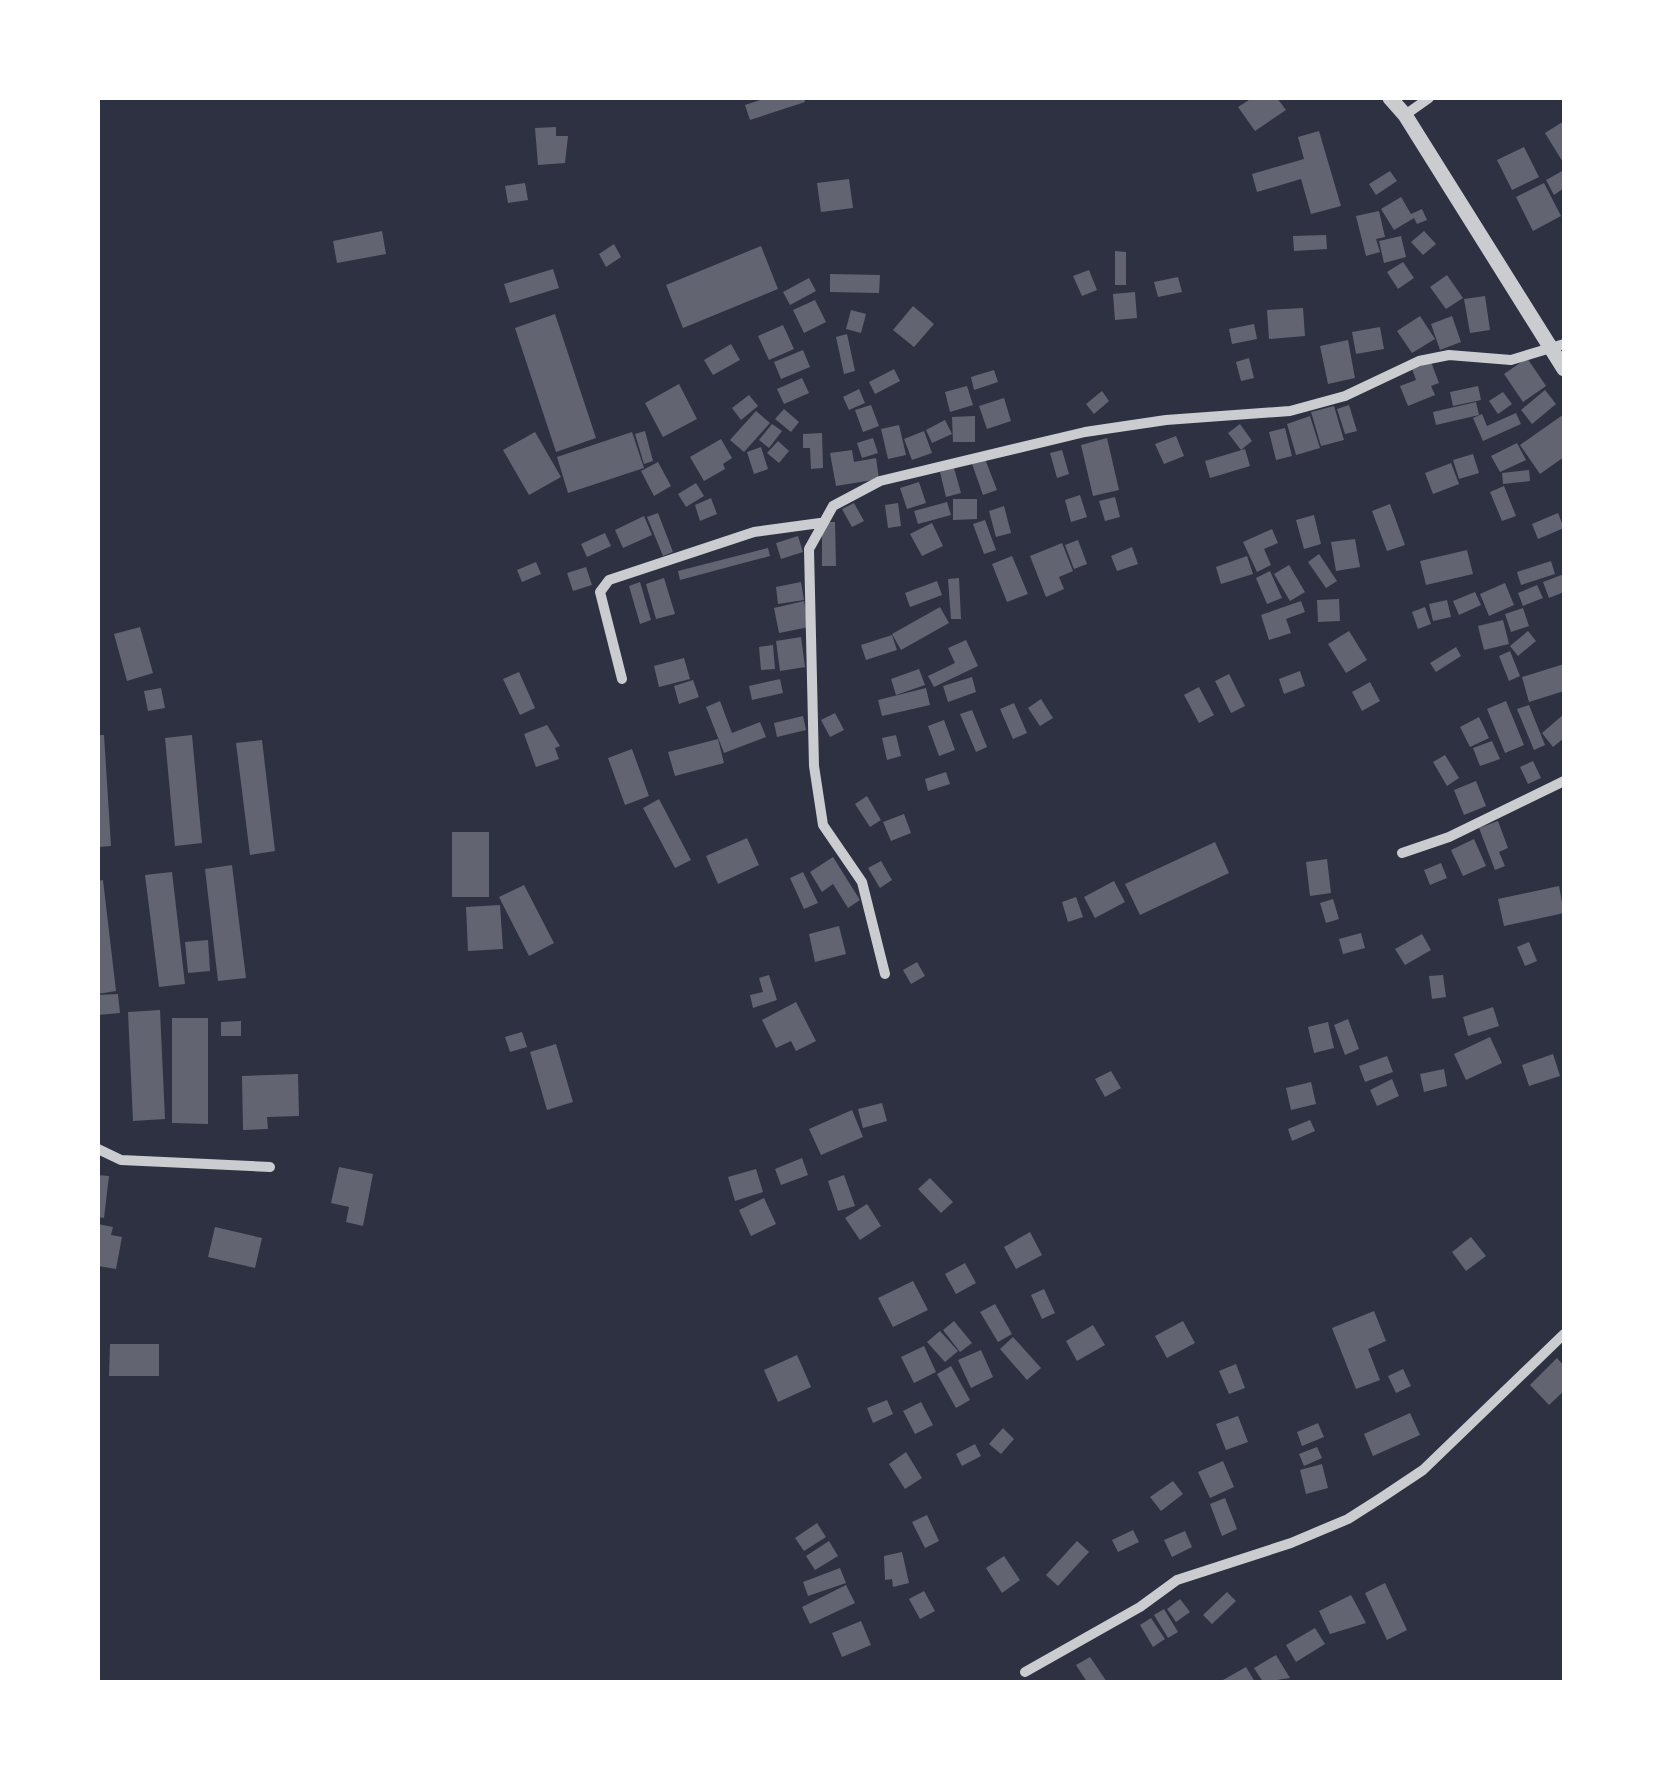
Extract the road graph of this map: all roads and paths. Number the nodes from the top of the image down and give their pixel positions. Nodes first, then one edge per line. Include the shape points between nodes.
1 (1390, 98) edge
2 (1429, 98) edge
3 (1405, 114) junction
4 (1558, 348) edge
5 (1564, 369) edge
6 (820, 524) junction
7 (622, 679) dead end
8 (1564, 780) edge
9 (1402, 853) dead end
10 (885, 974) dead end
11 (98, 1148) edge
12 (270, 1167) dead end
13 (1564, 1334) edge
14 (1025, 1672) dead end

1 - 3 street
2 - 3 street
3 - 4 street
4 - 5 street
4 - 6 street via 1510,360 1449,355 1290,411 1166,420 880,481 844,498
6 - 7 street via 754,532 609,580 600,592
6 - 10 street via 809,549 814,766 822,824 862,882
8 - 9 street
11 - 12 street via 122,1160
13 - 14 street via 1423,1470 1381,1498 1291,1542 1177,1580

